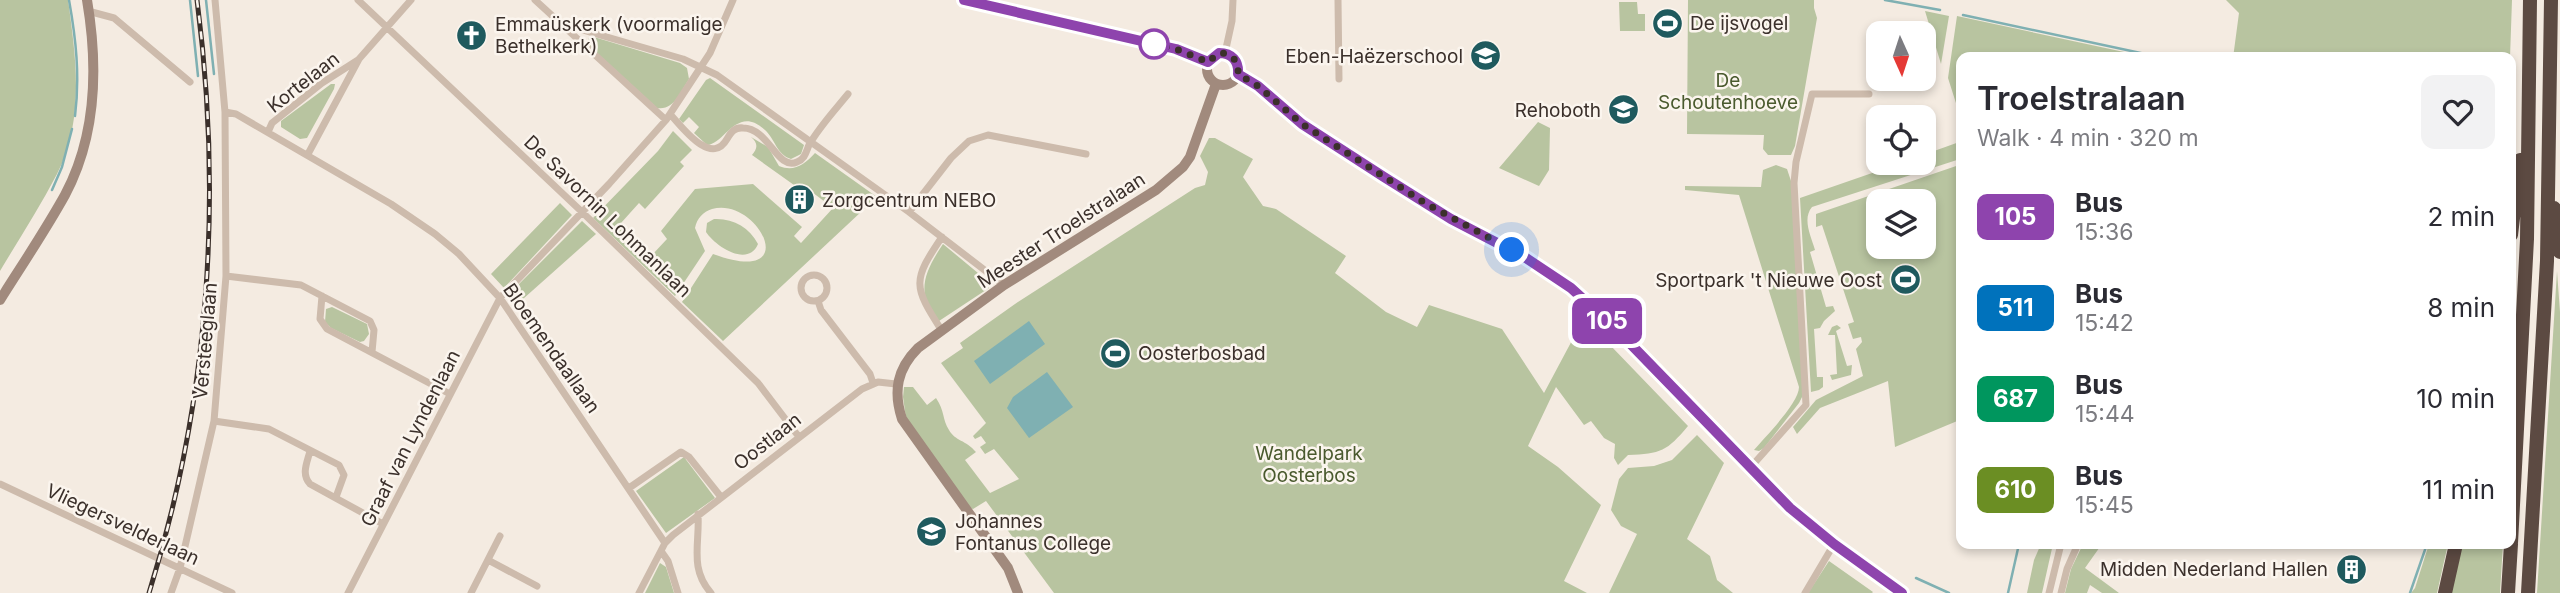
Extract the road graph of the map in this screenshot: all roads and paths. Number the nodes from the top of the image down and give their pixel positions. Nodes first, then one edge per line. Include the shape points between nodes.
1 (215, 0) edge
2 (358, 0) edge
3 (411, 0) edge
4 (535, 0) edge
5 (733, 0) edge
6 (964, 0) edge
7 (1233, 0) edge
8 (1338, 0) edge
9 (2530, 0) edge
10 (2551, 0) edge
11 (88, 6) edge
12 (562, 24) junction
13 (386, 27) junction
14 (1225, 53) junction
15 (359, 60) junction
16 (1208, 62) junction
17 (702, 67) junction
18 (1238, 74) junction
19 (1339, 79) dead end
20 (190, 82) dead end
21 (1216, 84) junction
22 (2529, 92) junction
23 (1869, 93) dead end
24 (848, 94) dead end
25 (225, 112) junction
26 (668, 117) junction
27 (268, 132) junction
28 (811, 142) junction
29 (308, 154) junction
30 (1086, 154) dead end
31 (2548, 183) junction
32 (2516, 195) edge
33 (581, 211) junction
34 (909, 212) junction
35 (942, 237) junction
36 (2560, 252) edge
37 (226, 276) junction
38 (1004, 285) junction
39 (322, 296) junction
40 (500, 298) junction
41 (0, 300) edge
42 (818, 301) dead end
43 (942, 331) junction
44 (372, 352) junction
45 (873, 383) junction
46 (897, 384) junction
47 (450, 394) junction
48 (214, 421) junction
49 (799, 436) junction
50 (310, 451) junction
51 (2516, 455) edge
52 (1750, 468) junction
53 (0, 484) edge
54 (629, 488) junction
55 (336, 497) junction
56 (721, 497) junction
57 (698, 514) junction
58 (383, 524) junction
59 (500, 536) dead end
60 (665, 543) junction
61 (1834, 544) junction
62 (2060, 549) edge
63 (2076, 549) edge
64 (2455, 549) edge
65 (2511, 549) edge
66 (661, 551) junction
67 (488, 561) junction
68 (180, 568) junction
69 (537, 586) dead end
70 (709, 592) edge
71 (171, 593) edge
72 (232, 593) edge
73 (348, 593) edge
74 (471, 593) edge
75 (639, 593) edge
76 (678, 593) edge
77 (1018, 593) edge
78 (1805, 593) edge
79 (1902, 593) edge
80 (2049, 593) edge
81 (2061, 593) edge
82 (2445, 593) edge
83 (2508, 593) edge
84 (2528, 593) edge

1 - 25 street, Versteeglaan
2 - 13 street, De Savornin Lohmanlaan
3 - 13 street, Kortelaan
4 - 12 street
5 - 17 street, Graaf van Lyndenlaan
6 - 16 main road via 1176,49
7 - 14 street
8 - 19 street
9 - 22 highway
10 - 31 highway
11 - 20 street via 114,18
11 - 41 main road via 94,73 81,156 66,193
12 - 17 street
12 - 26 street
13 - 15 street, Kortelaan
13 - 33 street, De Savornin Lohmanlaan
14 - 16 main road
14 - 18 main road via 1237,61
15 - 27 street, Kortelaan via 272,123
15 - 29 street, Kortelaan
16 - 21 main road via 1207,75
17 - 26 street, Graaf van Lyndenlaan
17 - 28 street
18 - 21 main road via 1229,84
18 - 52 main road via 1302,124 1451,219 1526,258 1571,288
21 - 38 main road, Meester Troelstralaan via 1183,167 1156,190
22 - 32 highway
22 - 51 highway
23 - 52 street via 1812,94 1794,183 1806,405
24 - 28 street
25 - 27 street, Bloemendaallaan
25 - 37 street, Versteeglaan
26 - 28 street via 698,144 712,150 734,130 757,131 788,164 803,159
26 - 33 street, Graaf van Lyndenlaan
27 - 29 street, Bloemendaallaan
28 - 34 street
29 - 40 street, Bloemendaallaan via 435,234
30 - 34 street via 988,135 969,141
31 - 36 highway
31 - 84 highway
33 - 40 street, Graaf van Lyndenlaan
33 - 49 street, De Savornin Lohmanlaan via 758,383
34 - 35 street
35 - 38 street
35 - 43 street via 923,266 919,288
37 - 39 street via 290,282
37 - 48 street, Versteeglaan
38 - 43 main road, Meester Troelstralaan
39 - 44 street via 322,324
39 - 44 street via 373,324
40 - 47 street, Graaf van Lyndenlaan
40 - 54 street, Bloemendaallaan
42 - 45 street
43 - 46 main road, Meester Troelstralaan via 909,356
44 - 47 street
45 - 46 street
45 - 49 street, Oostlaan
46 - 77 main road via 902,419 1007,568
47 - 58 street, Graaf van Lyndenlaan
48 - 50 street via 269,429
48 - 68 street, Versteeglaan
49 - 56 street, Oostlaan
50 - 55 street via 304,478
50 - 55 street via 342,469
52 - 61 main road
53 - 68 street, Vliegersvelderlaan
54 - 56 street via 681,452
54 - 60 street, Bloemendaallaan
55 - 58 street
56 - 57 street, Oostlaan
57 - 60 street, Oostlaan
57 - 70 street via 695,560
58 - 73 street, Graaf van Lyndenlaan
59 - 67 street
60 - 66 street
61 - 78 street
61 - 79 main road
62 - 80 street
63 - 81 street
64 - 82 highway
65 - 83 highway
66 - 75 street
66 - 76 street
67 - 69 street
67 - 74 street
68 - 71 street, Versteeglaan
68 - 72 street, Vliegersvelderlaan

